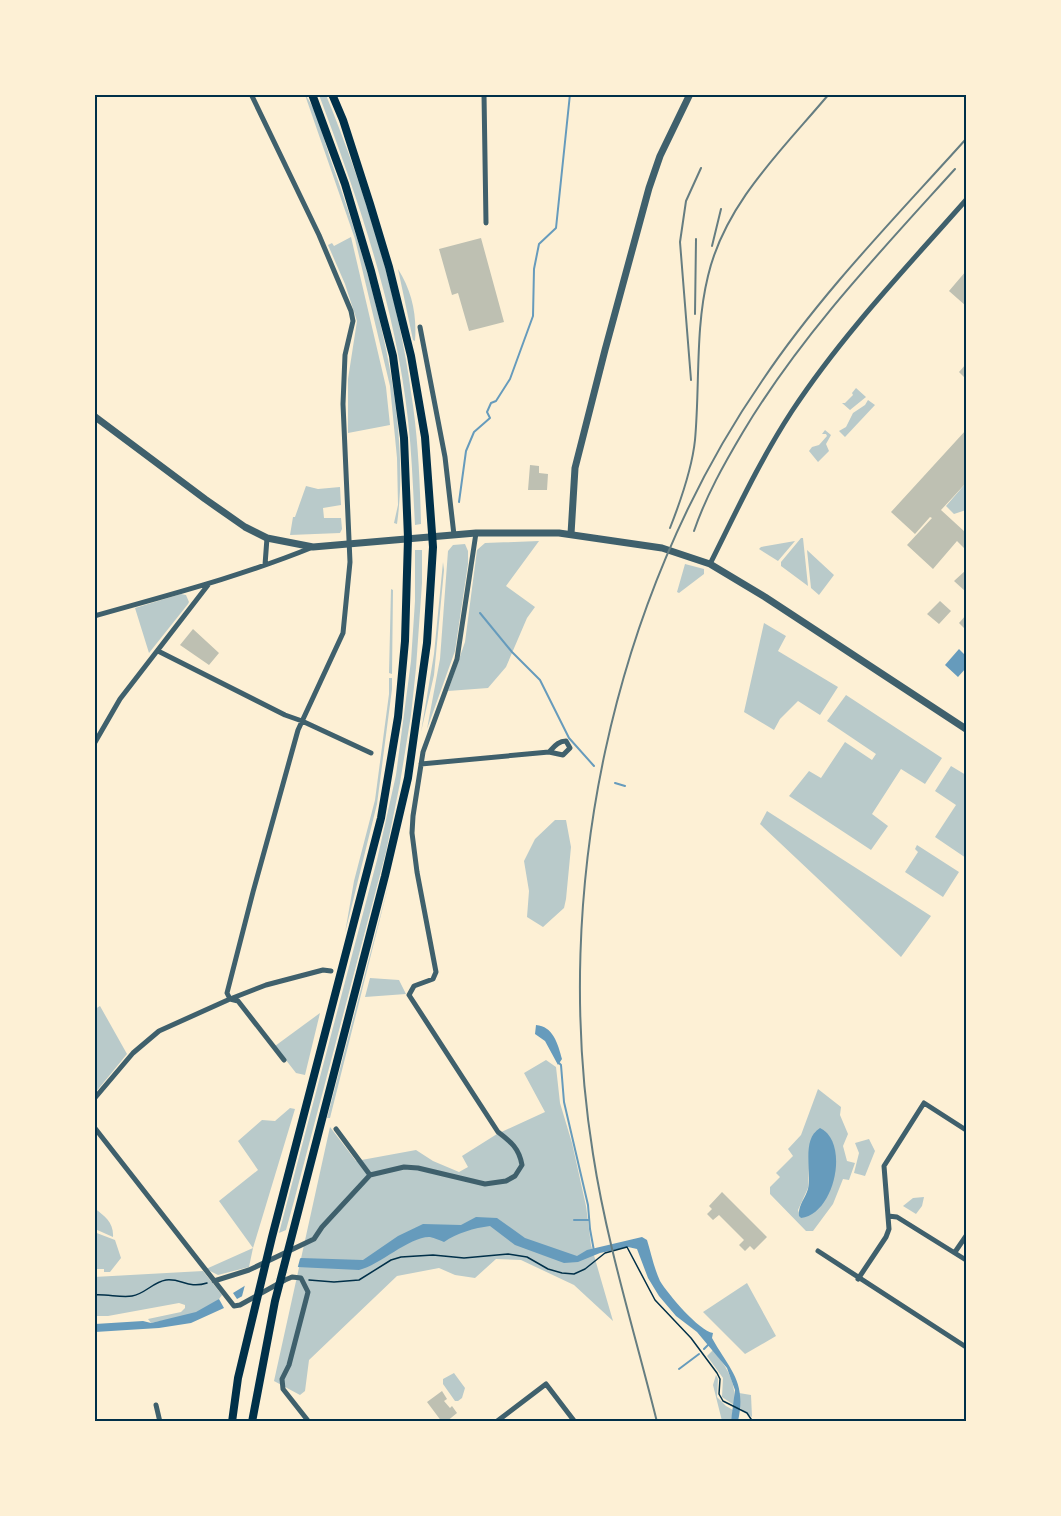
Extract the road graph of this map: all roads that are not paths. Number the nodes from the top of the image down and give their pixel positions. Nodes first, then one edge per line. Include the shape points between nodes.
1 (251, 94) edge
2 (312, 94) edge
3 (334, 94) edge
4 (484, 94) edge
5 (690, 94) edge
6 (966, 200) edge
7 (486, 223) dead end
8 (420, 327) dead end
9 (94, 416) edge
10 (476, 533) junction
11 (571, 534) junction
12 (454, 535) junction
13 (433, 536) junction
14 (267, 538) junction
15 (408, 538) junction
16 (349, 543) junction
17 (313, 547) junction
18 (710, 564) junction
19 (265, 565) junction
20 (209, 584) junction
21 (94, 616) edge
22 (158, 651) junction
23 (302, 721) junction
24 (966, 729) edge
25 (94, 744) edge
26 (549, 752) dead end
27 (371, 753) dead end
28 (421, 764) junction
29 (331, 971) dead end
30 (230, 999) junction
31 (284, 1060) dead end
32 (94, 1099) edge
33 (94, 1127) edge
34 (336, 1130) dead end
35 (966, 1131) edge
36 (370, 1175) junction
37 (888, 1216) junction
38 (966, 1236) edge
39 (818, 1251) dead end
40 (955, 1252) junction
41 (966, 1260) edge
42 (858, 1279) junction
43 (214, 1281) junction
44 (966, 1347) edge
45 (156, 1405) dead end
46 (160, 1422) edge
47 (232, 1422) edge
48 (252, 1422) edge
49 (309, 1422) edge
50 (496, 1422) edge
51 (575, 1422) edge

1 - 16 street via 351,311 343,404
2 - 15 highway via 345,184 393,356 404,438
3 - 13 highway via 389,267 411,356 425,437
4 - 7 street
5 - 11 street via 649,188 611,327 575,468
6 - 18 street via 884,293 793,410 768,450
8 - 12 street via 445,457
9 - 14 street via 245,527
10 - 11 street
10 - 12 street
10 - 28 street via 457,659
11 - 18 street via 662,548
12 - 13 street
13 - 15 street
13 - 48 highway via 427,644 408,778 275,1301
14 - 17 street
14 - 19 street
15 - 16 street
15 - 47 highway via 405,641 390,776 272,1237 238,1378
16 - 17 street
16 - 23 street via 341,639
17 - 19 street
18 - 24 street
19 - 20 street
20 - 21 street
20 - 22 street
22 - 23 street
22 - 25 street via 120,699
23 - 27 street
23 - 30 street via 250,903 227,993
26 - 28 street
28 - 36 street via 412,833 436,972 433,979 414,986 410,995 498,1132 520,1153 522,1165 506,1181 485,1184 418,1168 404,1167
29 - 30 street via 300,976
30 - 31 street via 238,1001
30 - 32 street via 159,1031 133,1053
33 - 43 street
34 - 36 street
35 - 37 street via 924,1103 884,1166
36 - 43 street via 314,1239 249,1270
37 - 40 street via 897,1217
37 - 42 street via 886,1237
38 - 40 street
39 - 42 street
40 - 41 street
42 - 44 street
43 - 49 street via 234,1306 292,1277 301,1278 308,1293 282,1379 283,1389
45 - 46 street
50 - 51 street via 546,1384

